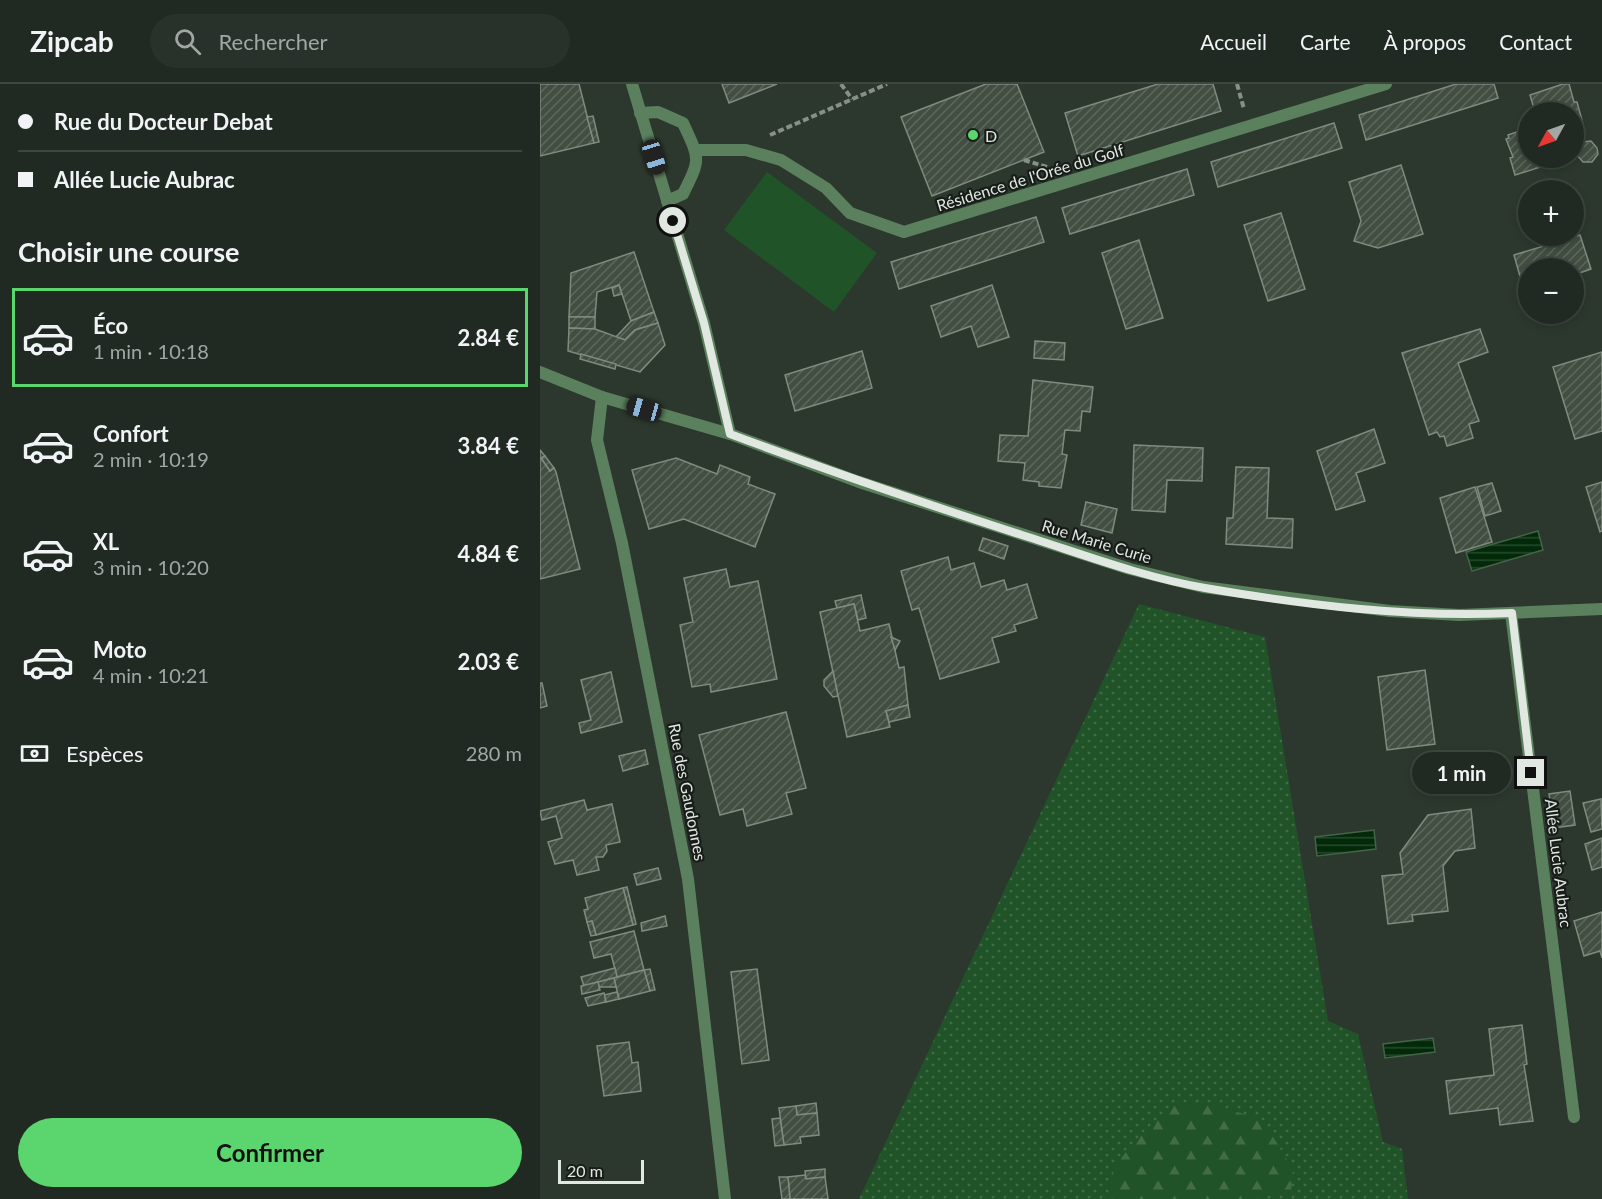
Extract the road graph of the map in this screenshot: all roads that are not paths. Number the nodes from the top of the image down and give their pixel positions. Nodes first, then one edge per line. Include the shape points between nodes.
1 (632, 84) edge
2 (1386, 84) edge
3 (640, 113) junction
4 (696, 150) junction
5 (667, 201) junction
6 (540, 372) edge
7 (602, 397) junction
8 (730, 434) junction
9 (1602, 609) edge
10 (1512, 613) junction
11 (1574, 1117) dead end
12 (725, 1199) edge

1 - 3 street
2 - 4 street, Résidence de l'Orée du Golf via 904,232 850,213 826,188 782,160 746,150
3 - 4 street via 657,112 683,123
3 - 5 street
4 - 5 street via 698,165 683,194
5 - 8 street via 704,323
6 - 7 street, Rue Marie Curie
7 - 8 street, Rue Marie Curie
7 - 12 street, Rue des Gaudonnes via 597,440 622,543 688,879
8 - 10 street, Rue Marie Curie via 870,486 1130,569 1203,587 1390,611
9 - 10 street, Rue Marie Curie
10 - 11 street, Allée Lucie Aubrac

